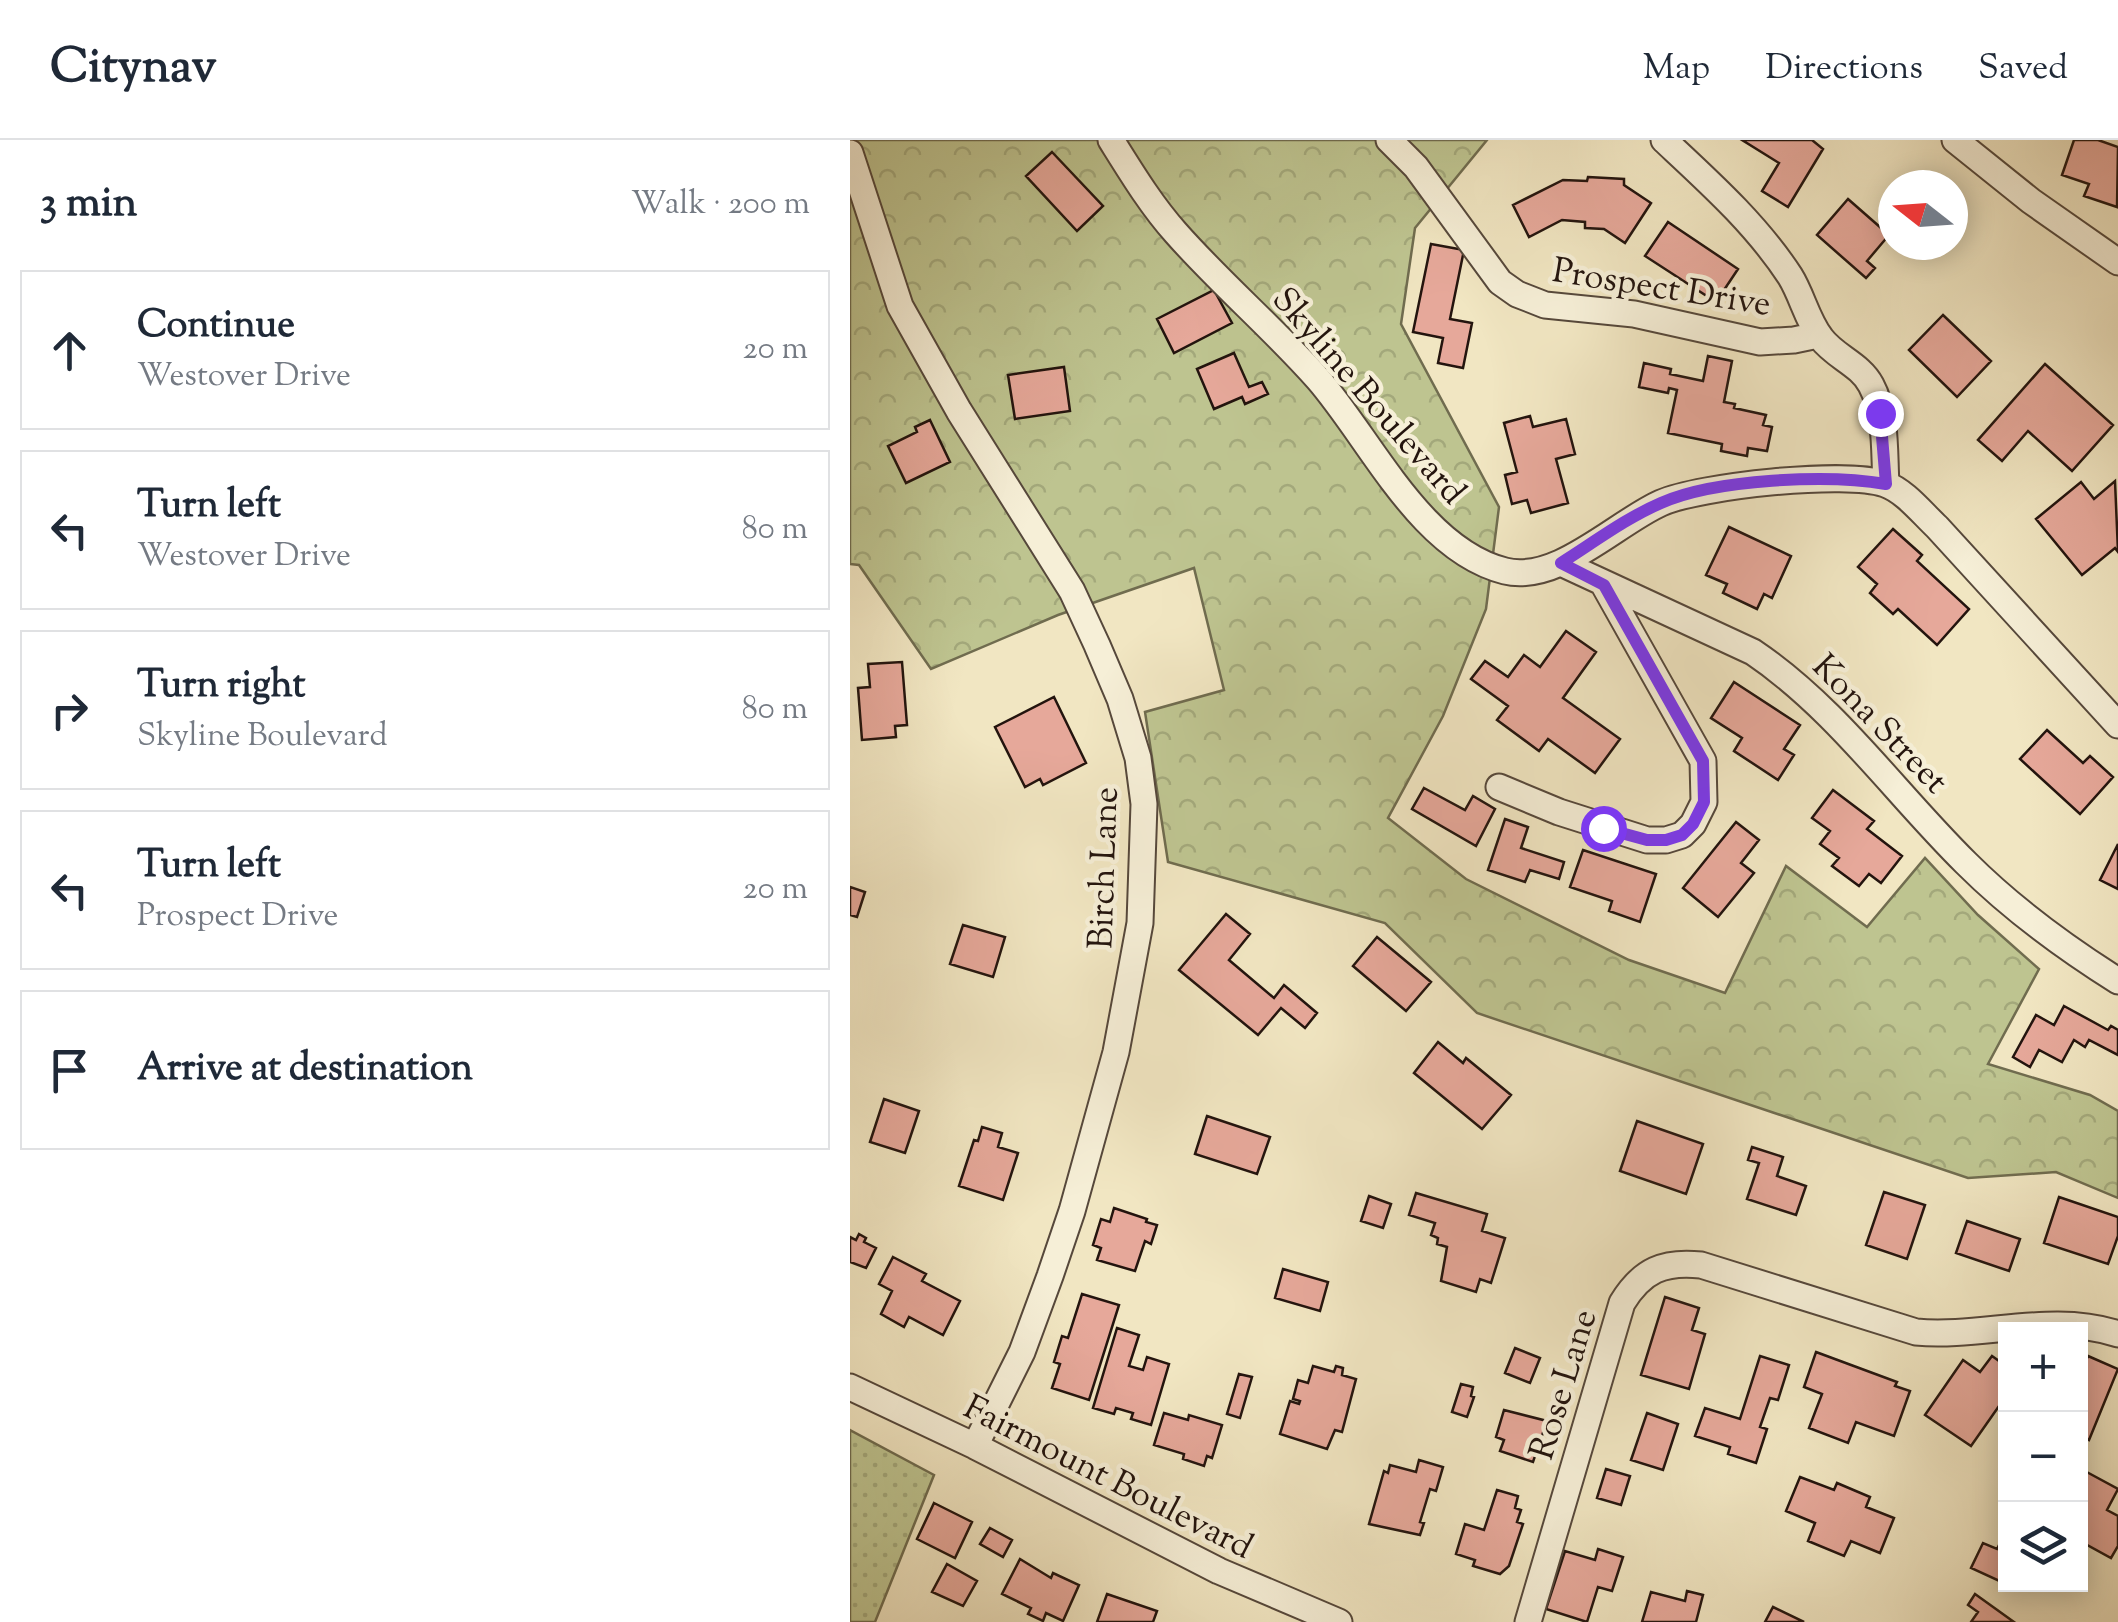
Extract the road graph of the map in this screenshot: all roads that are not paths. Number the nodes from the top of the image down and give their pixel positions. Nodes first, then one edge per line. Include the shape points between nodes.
1 (1111, 140) edge
2 (1389, 140) edge
3 (1664, 140) edge
4 (1955, 140) edge
5 (850, 153) edge
6 (2118, 262) edge
7 (1818, 335) junction
8 (1886, 484) junction
9 (1561, 563) junction
10 (1604, 585) junction
11 (2118, 725) edge
12 (1500, 787) dead end
13 (2118, 981) edge
14 (2118, 1334) edge
15 (850, 1387) edge
16 (975, 1446) junction
17 (1339, 1622) edge
18 (1528, 1622) edge

1 - 9 street, Skyline Boulevard via 1175,232 1320,380 1431,524 1494,568 1523,573
2 - 7 street, Prospect Drive via 1516,294 1545,305 1634,314 1760,342
3 - 7 street, Prospect Drive via 1763,240 1792,278
4 - 6 street
5 - 16 street, Birch Lane via 900,306 1072,592 1097,645 1134,743 1144,804 1138,941 1116,1052 1050,1276 1022,1352
7 - 8 street, Prospect Drive via 1870,383 1880,413
8 - 9 street, Skyline Boulevard via 1797,481 1690,492
8 - 11 street via 1937,527
9 - 10 street, Kona Street
10 - 12 street via 1703,761 1699,813 1682,835 1647,840
10 - 13 street, Kona Street via 1780,670 1966,864
14 - 18 street, Rose Lane via 2054,1326 1916,1332 1726,1272 1678,1262 1654,1268 1622,1303
15 - 16 street, Fairmount Boulevard
16 - 17 street, Fairmount Boulevard via 1219,1572

